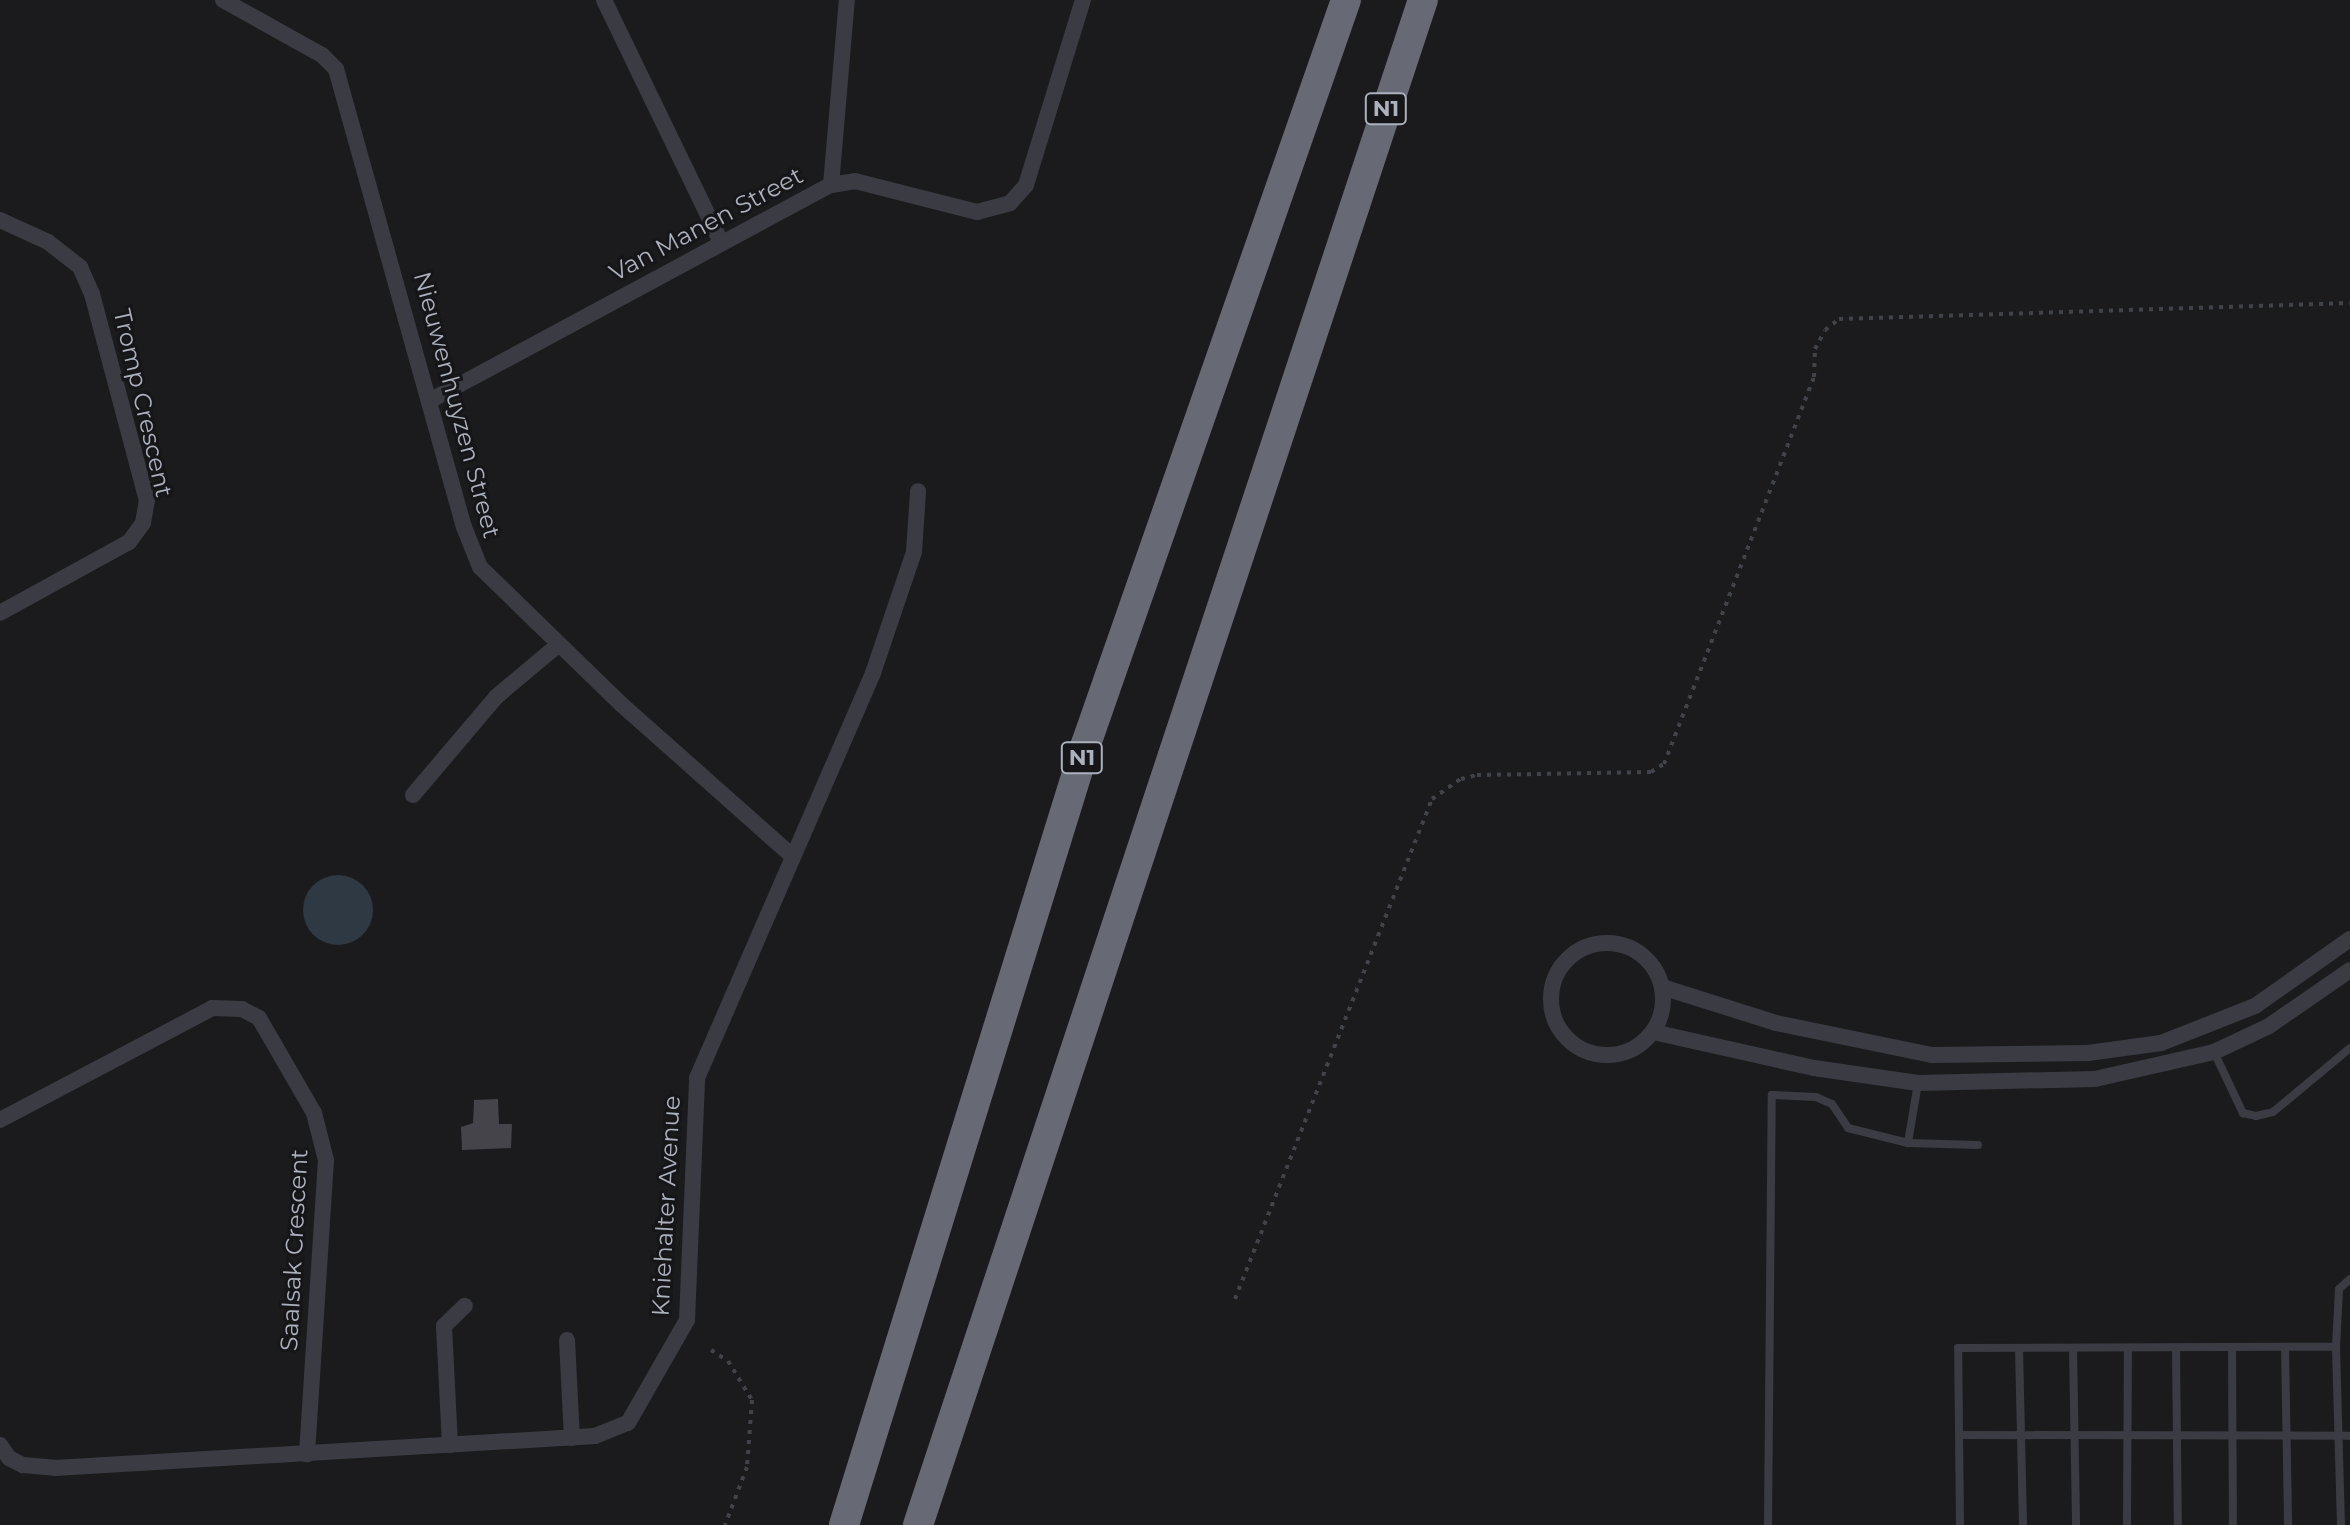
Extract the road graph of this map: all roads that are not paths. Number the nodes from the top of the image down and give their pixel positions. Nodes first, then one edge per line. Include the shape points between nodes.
1 (223, 0) edge
2 (604, 0) edge
3 (847, 0) edge
4 (1083, 0) edge
5 (1346, 0) edge
6 (1423, 0) edge
7 (1433, 0) edge
8 (831, 185) junction
9 (1349, 218) junction
10 (0, 220) edge
11 (721, 242) junction
12 (431, 400) junction
13 (918, 491) dead end
14 (0, 613) edge
15 (558, 645) junction
16 (413, 795) dead end
17 (790, 854) junction
18 (2350, 939) edge
19 (2350, 970) edge
20 (1662, 987) junction
21 (1653, 1032) junction
22 (2350, 1048) edge
23 (2214, 1052) junction
24 (1918, 1083) junction
25 (0, 1120) edge
26 (1908, 1143) junction
27 (1978, 1145) dead end
28 (2350, 1279) edge
29 (465, 1306) dead end
30 (567, 1340) dead end
31 (2232, 1347) junction
32 (2285, 1347) junction
33 (2336, 1347) junction
34 (2019, 1348) junction
35 (2073, 1348) junction
36 (2128, 1348) junction
37 (2176, 1348) junction
38 (1962, 1435) junction
39 (2020, 1435) junction
40 (2074, 1435) junction
41 (2125, 1435) junction
42 (2176, 1436) junction
43 (2232, 1436) junction
44 (2283, 1436) junction
45 (2339, 1436) junction
46 (2350, 1436) edge
47 (572, 1438) junction
48 (450, 1445) junction
49 (5, 1452) edge
50 (307, 1454) junction
51 (844, 1525) edge
52 (918, 1525) edge
53 (1768, 1525) edge
54 (1960, 1525) edge
55 (2023, 1525) edge
56 (2076, 1525) edge
57 (2127, 1525) edge
58 (2178, 1525) edge
59 (2233, 1525) edge
60 (2288, 1525) edge
61 (2341, 1525) edge

1 - 12 street, Nieuwenhuyzen Street via 322,55 336,69
2 - 11 street
3 - 8 street
4 - 8 street, Van Manen Street via 1021,194 996,209 977,212 855,181
5 - 51 highway, N1 via 1086,744
6 - 9 highway, N1
7 - 9 highway
8 - 11 street, Van Manen Street
9 - 52 highway, N1
10 - 14 street, Tromp Crescent via 48,242 80,267 92,294 147,500 143,523 129,542
11 - 12 street, Van Manen Street
12 - 15 street, Nieuwenhuyzen Street via 471,550 495,584
13 - 17 street, Kniehalter Avenue via 914,552 873,673
15 - 16 street via 496,697
15 - 17 street, Nieuwenhuyzen Street
17 - 47 street, Kniehalter Avenue via 697,1078 687,1320 628,1423 615,1431
18 - 20 street via 2255,1006 2161,1043 2088,1053 1932,1055 1776,1023
19 - 23 street via 2269,1026
20 - 21 street via 1661,1017
20 - 21 street via 1646,959 1613,944 1578,952 1554,982 1555,1020 1580,1049 1595,1054 1627,1052
21 - 24 street via 1814,1068
22 - 23 lane via 2273,1112 2256,1116 2243,1113
23 - 24 street via 2095,1079
24 - 26 lane
25 - 50 street, Saalsak Crescent via 212,1008 242,1009 259,1018 314,1113 326,1160
26 - 27 lane
26 - 53 lane via 1848,1128 1832,1104 1816,1097 1772,1095
28 - 33 lane via 2339,1289
29 - 48 street via 444,1326
30 - 47 street
31 - 32 lane
31 - 37 lane
31 - 43 lane
32 - 33 lane
32 - 44 lane
33 - 45 lane
34 - 35 lane
34 - 38 lane via 1958,1348
34 - 39 lane
35 - 36 lane
35 - 40 lane
36 - 37 lane
36 - 41 lane
37 - 42 lane
38 - 39 lane
38 - 54 lane
39 - 40 lane
39 - 55 lane
40 - 41 lane
40 - 56 lane
41 - 42 lane
41 - 57 lane
42 - 43 lane
42 - 58 lane
43 - 44 lane
43 - 59 lane
44 - 45 lane
44 - 60 lane
45 - 46 lane
45 - 61 lane
47 - 48 street, Kniehalter Avenue
48 - 50 street, Kniehalter Avenue
49 - 50 street, Kniehalter Avenue via 55,1468

